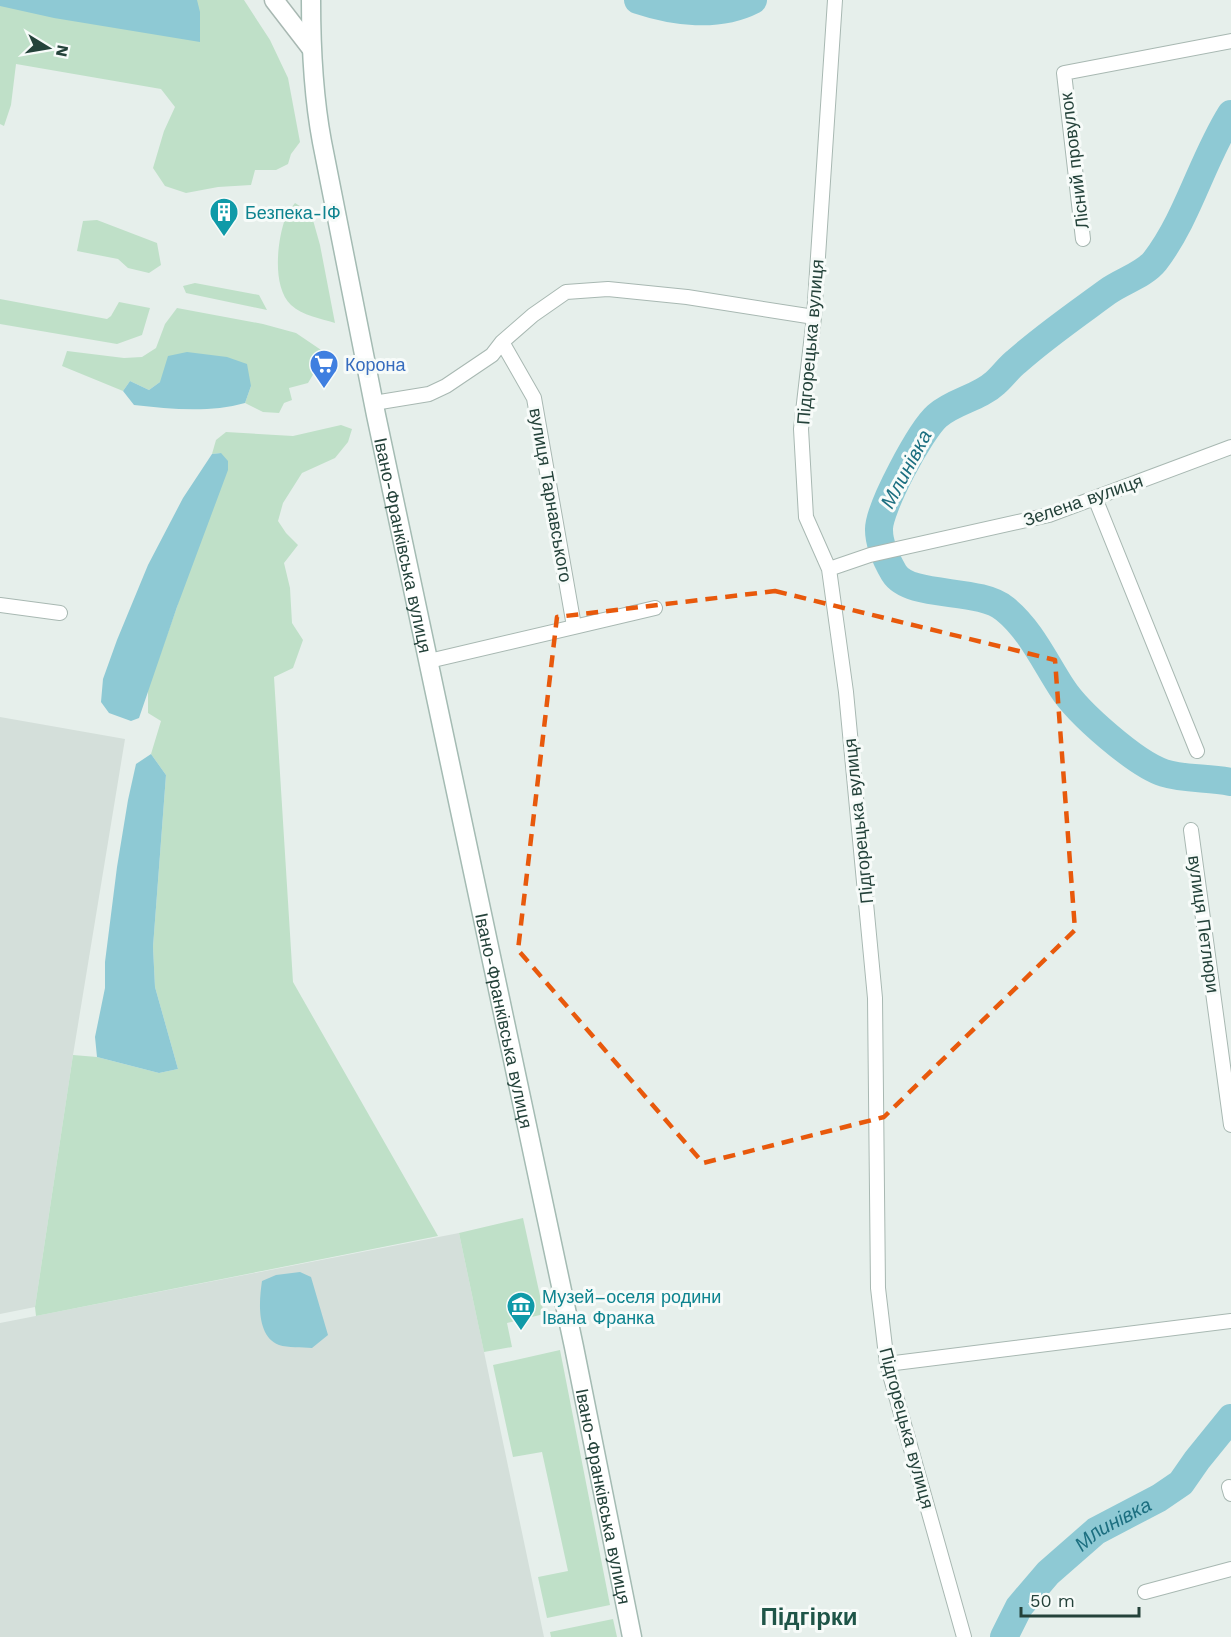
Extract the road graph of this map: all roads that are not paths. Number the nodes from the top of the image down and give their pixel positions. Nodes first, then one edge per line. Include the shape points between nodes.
1 (274, 0) edge
2 (312, 0) edge
3 (836, 0) edge
4 (1231, 41) edge
5 (310, 48) junction
6 (1083, 239) dead end
7 (814, 317) junction
8 (502, 342) junction
9 (374, 403) junction
10 (1231, 447) edge
11 (1095, 498) junction
12 (829, 569) junction
13 (0, 605) edge
14 (655, 608) dead end
15 (60, 614) dead end
16 (574, 626) junction
17 (429, 661) junction
18 (1197, 751) dead end
19 (1191, 830) dead end
20 (1231, 1125) edge
21 (1231, 1321) edge
22 (887, 1364) junction
23 (1231, 1569) edge
24 (1145, 1592) dead end
25 (632, 1637) edge
26 (964, 1637) edge

1 - 5 main road
2 - 5 main road, Івано-Франківська вулиця
3 - 7 street, Підгорецька вулиця
4 - 6 street, Лісний провулок via 1064,73
5 - 9 main road, Івано-Франківська вулиця via 314,102
7 - 8 street via 608,289 566,292
7 - 12 street, Підгорецька вулиця via 801,429 807,517
8 - 9 street via 492,355 446,386 429,394
8 - 16 street, вулиця Тарнавського via 534,398
9 - 17 main road, Івано-Франківська вулиця
10 - 11 street, Зелена вулиця
11 - 12 street, Зелена вулиця via 1050,515 870,555
11 - 18 street
12 - 22 street, Підгорецька вулиця via 846,692 875,998 878,1288
13 - 15 street
14 - 16 street
16 - 17 street
17 - 25 main road, Івано-Франківська вулиця
19 - 20 street, вулиця Петлюри
21 - 22 street
22 - 26 street, Підгорецька вулиця
23 - 24 street

